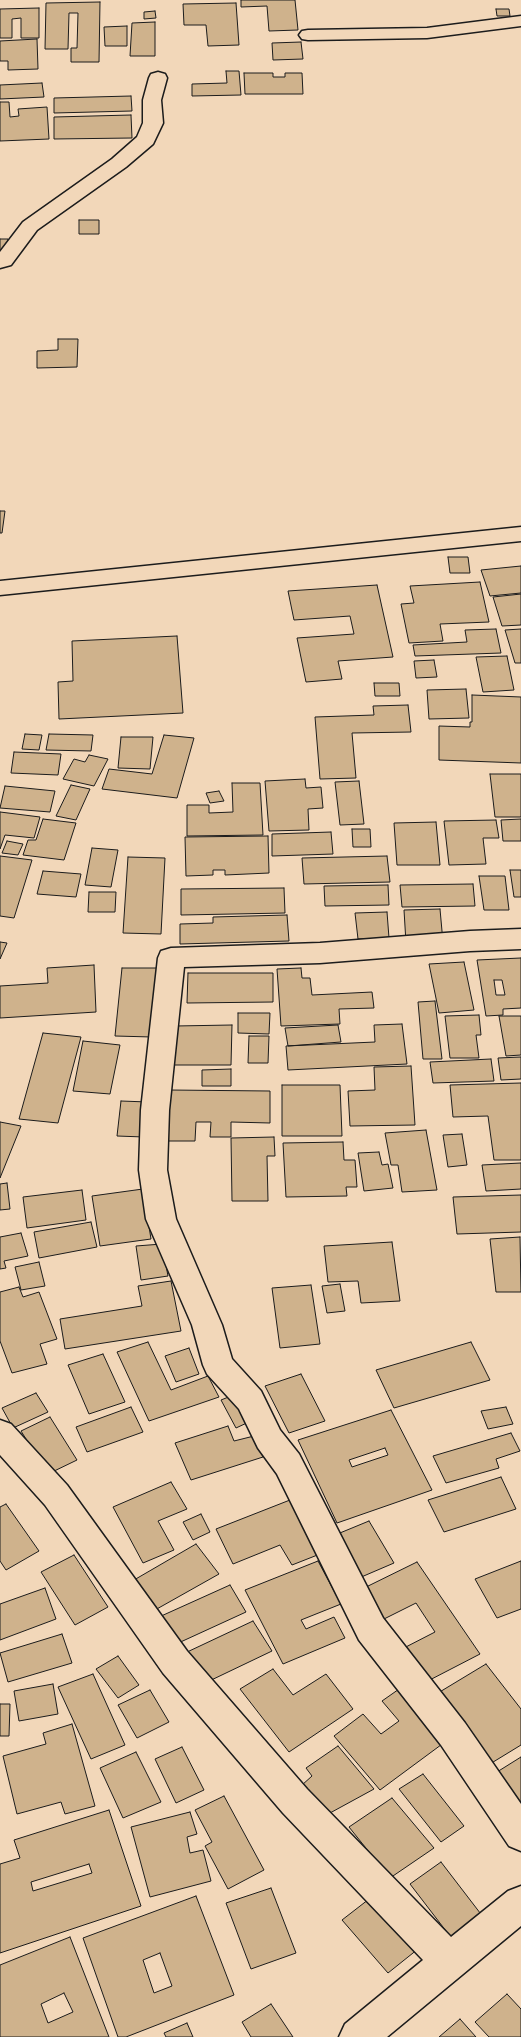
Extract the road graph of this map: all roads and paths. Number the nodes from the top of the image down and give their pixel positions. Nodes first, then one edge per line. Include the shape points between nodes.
1 (521, 21) edge
2 (308, 35) dead end
3 (158, 78) dead end
4 (0, 262) edge
5 (521, 534) edge
6 (0, 588) edge
7 (521, 939) edge
8 (0, 1433) edge
9 (521, 1834) edge
10 (521, 1903) edge
11 (450, 1962) junction
12 (358, 2037) edge

1 - 2 street via 427,33
3 - 4 street via 152,100 153,123 146,140 30,226
5 - 6 street
7 - 9 street via 320,953 171,958 155,1110 153,1170 161,1218 207,1325 218,1365 250,1400 270,1439 288,1464 371,1629 452,1734
8 - 11 street via 56,1495 175,1662 295,1801
10 - 11 street
11 - 12 street

